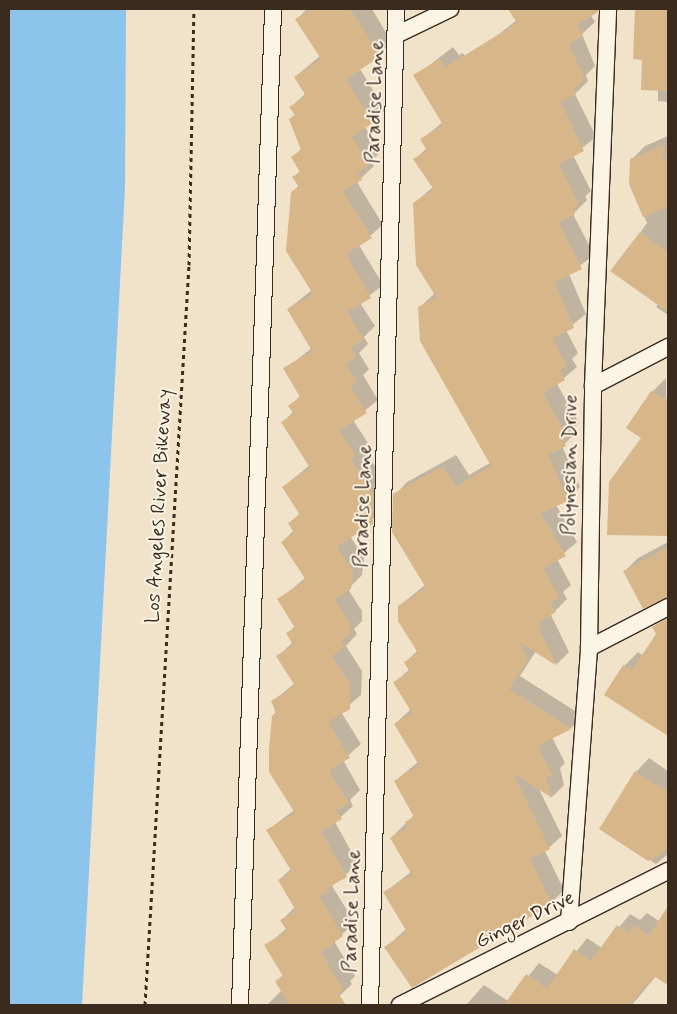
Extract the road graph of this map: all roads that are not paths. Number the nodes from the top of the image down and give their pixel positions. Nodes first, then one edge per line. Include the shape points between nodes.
1 (273, 9) edge
2 (396, 9) edge
3 (450, 9) edge
4 (608, 9) edge
5 (398, 34) junction
6 (668, 347) edge
7 (593, 386) junction
8 (668, 607) edge
9 (589, 648) junction
10 (668, 872) edge
11 (569, 922) junction
12 (240, 1005) edge
13 (370, 1005) edge
14 (400, 1005) edge

1 - 12 lane
2 - 5 lane, Paradise Lane
3 - 5 lane
4 - 7 lane, Polynesian Drive
5 - 13 lane, Paradise Lane
6 - 7 lane
7 - 9 lane, Polynesian Drive
8 - 9 lane
9 - 11 lane, Polynesian Drive
10 - 11 lane, Ginger Drive
11 - 14 lane, Ginger Drive

